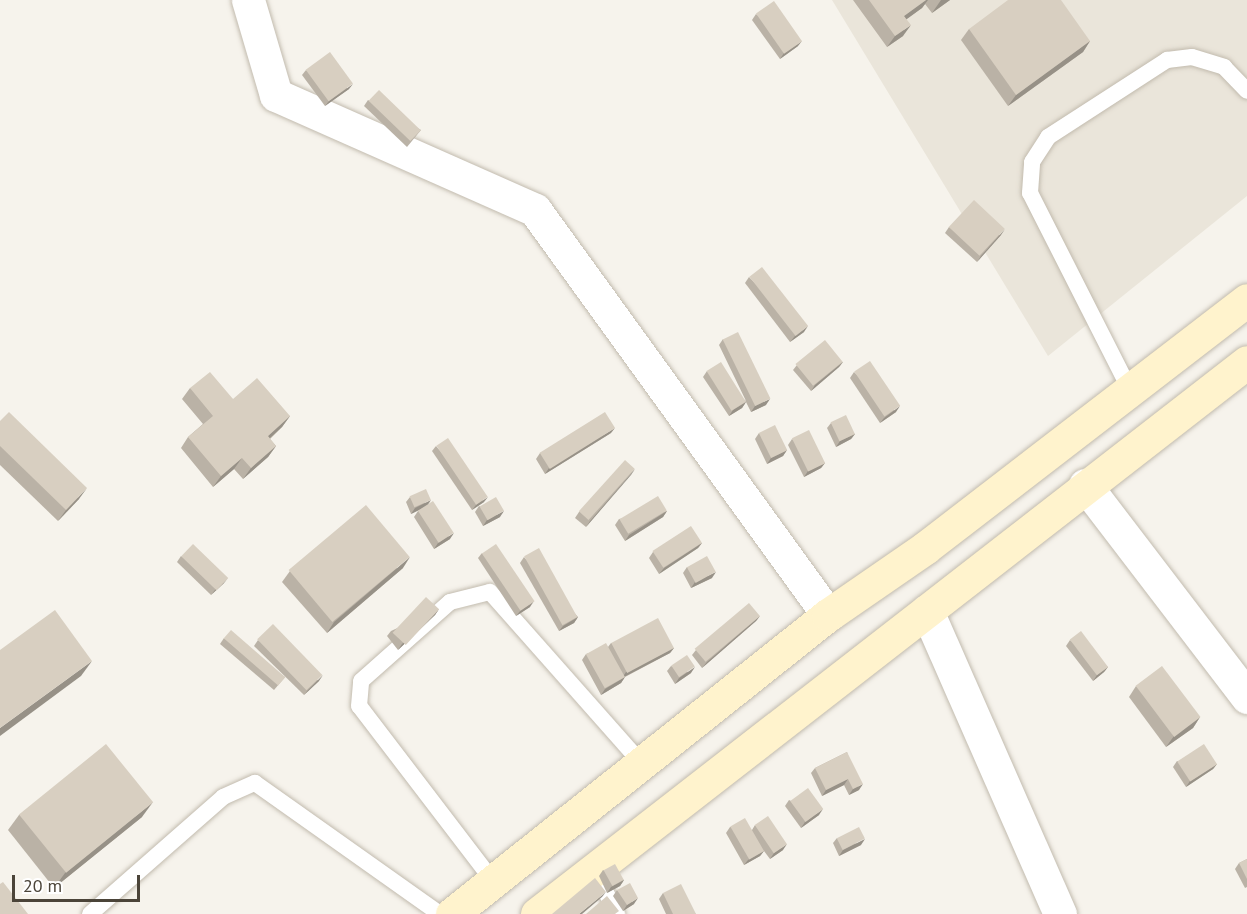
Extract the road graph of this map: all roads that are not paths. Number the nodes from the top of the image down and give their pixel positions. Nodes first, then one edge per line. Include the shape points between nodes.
1 (248, 0) edge
2 (1247, 91) edge
3 (1247, 300) edge
4 (1242, 373) edge
5 (1130, 390) junction
6 (1085, 485) junction
7 (927, 611) junction
8 (828, 615) junction
9 (1247, 697) edge
10 (644, 766) junction
11 (594, 869) junction
12 (494, 881) junction
13 (90, 914) edge
14 (440, 914) edge
15 (452, 914) edge
16 (537, 914) edge
17 (616, 914) edge
18 (1060, 914) edge

1 - 8 street via 276,95 535,210
2 - 5 lane via 1224,67 1192,57 1167,60 1048,137 1032,162 1030,193
3 - 5 main road
4 - 6 main road
5 - 8 main road
6 - 7 main road
6 - 9 street
7 - 11 main road
7 - 18 street
8 - 10 main road
10 - 12 main road
10 - 12 lane via 490,592 450,602 361,681 359,706
11 - 16 main road
11 - 17 lane
12 - 15 main road
13 - 14 lane via 223,797 255,783

